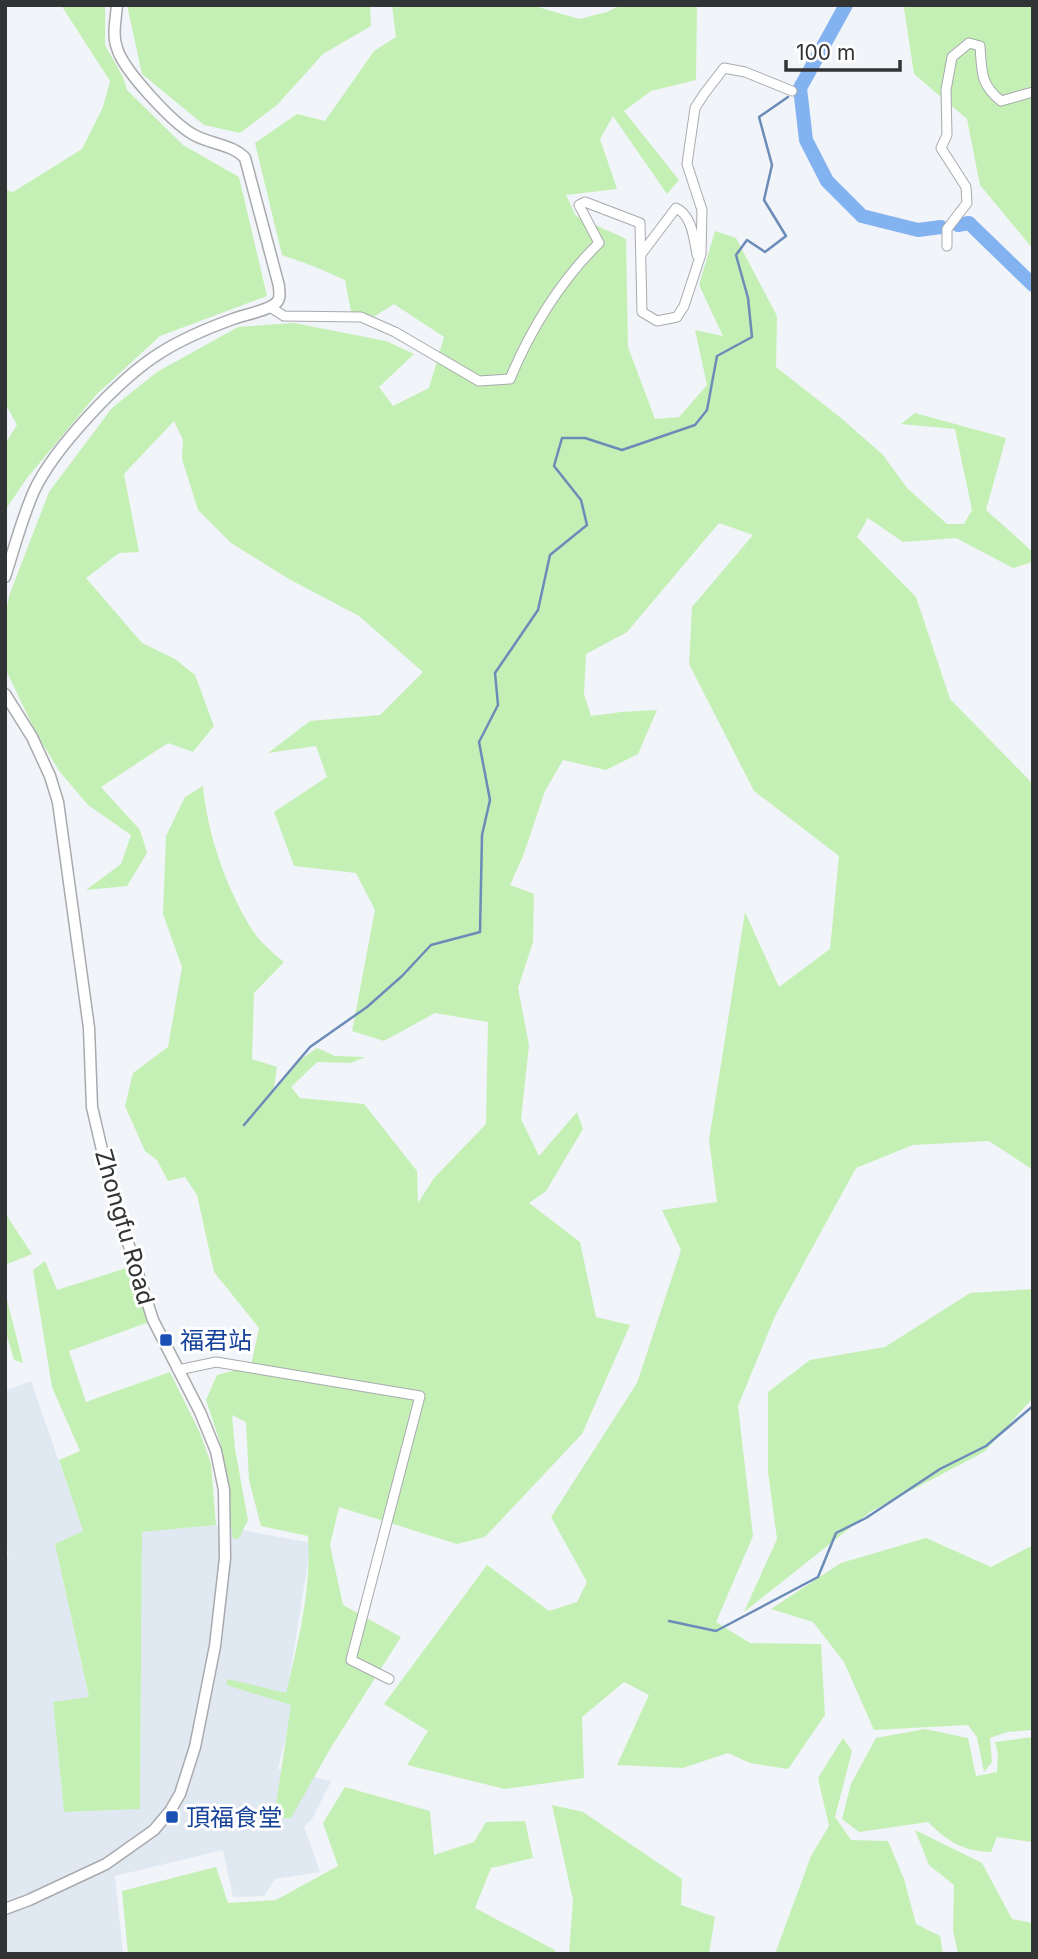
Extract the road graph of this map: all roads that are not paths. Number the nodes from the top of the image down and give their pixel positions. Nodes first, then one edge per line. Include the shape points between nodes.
1 (117, 5) edge
2 (792, 91) dead end
3 (1033, 92) edge
4 (947, 246) dead end
5 (642, 253) junction
6 (698, 263) junction
7 (270, 307) junction
8 (5, 577) edge
9 (5, 694) edge
10 (178, 1370) junction
11 (389, 1679) dead end
12 (5, 1909) edge

1 - 7 street via 117,49 138,81 193,135 245,158 279,286 280,297
2 - 6 street via 724,68 695,108 687,164 702,211
3 - 4 street via 1001,102 983,80 980,46 968,43 952,57 946,90 947,135 942,148 966,187 967,203 947,229
5 - 6 street via 676,208 688,220
5 - 6 street via 642,312 657,321 677,317
5 - 7 street via 640,223 585,202 579,205 598,243 564,282 510,379 480,381 395,331 361,317 284,316
7 - 8 street via 190,337 124,380 45,472 34,491
9 - 10 street, Zhongfu Road via 32,737 58,802 89,1028 92,1107 112,1193 153,1320
10 - 11 street via 216,1362 420,1396 351,1660
10 - 12 street, Zhongfu Road via 216,1451 224,1490 225,1558 215,1647 184,1782 154,1830 106,1864

